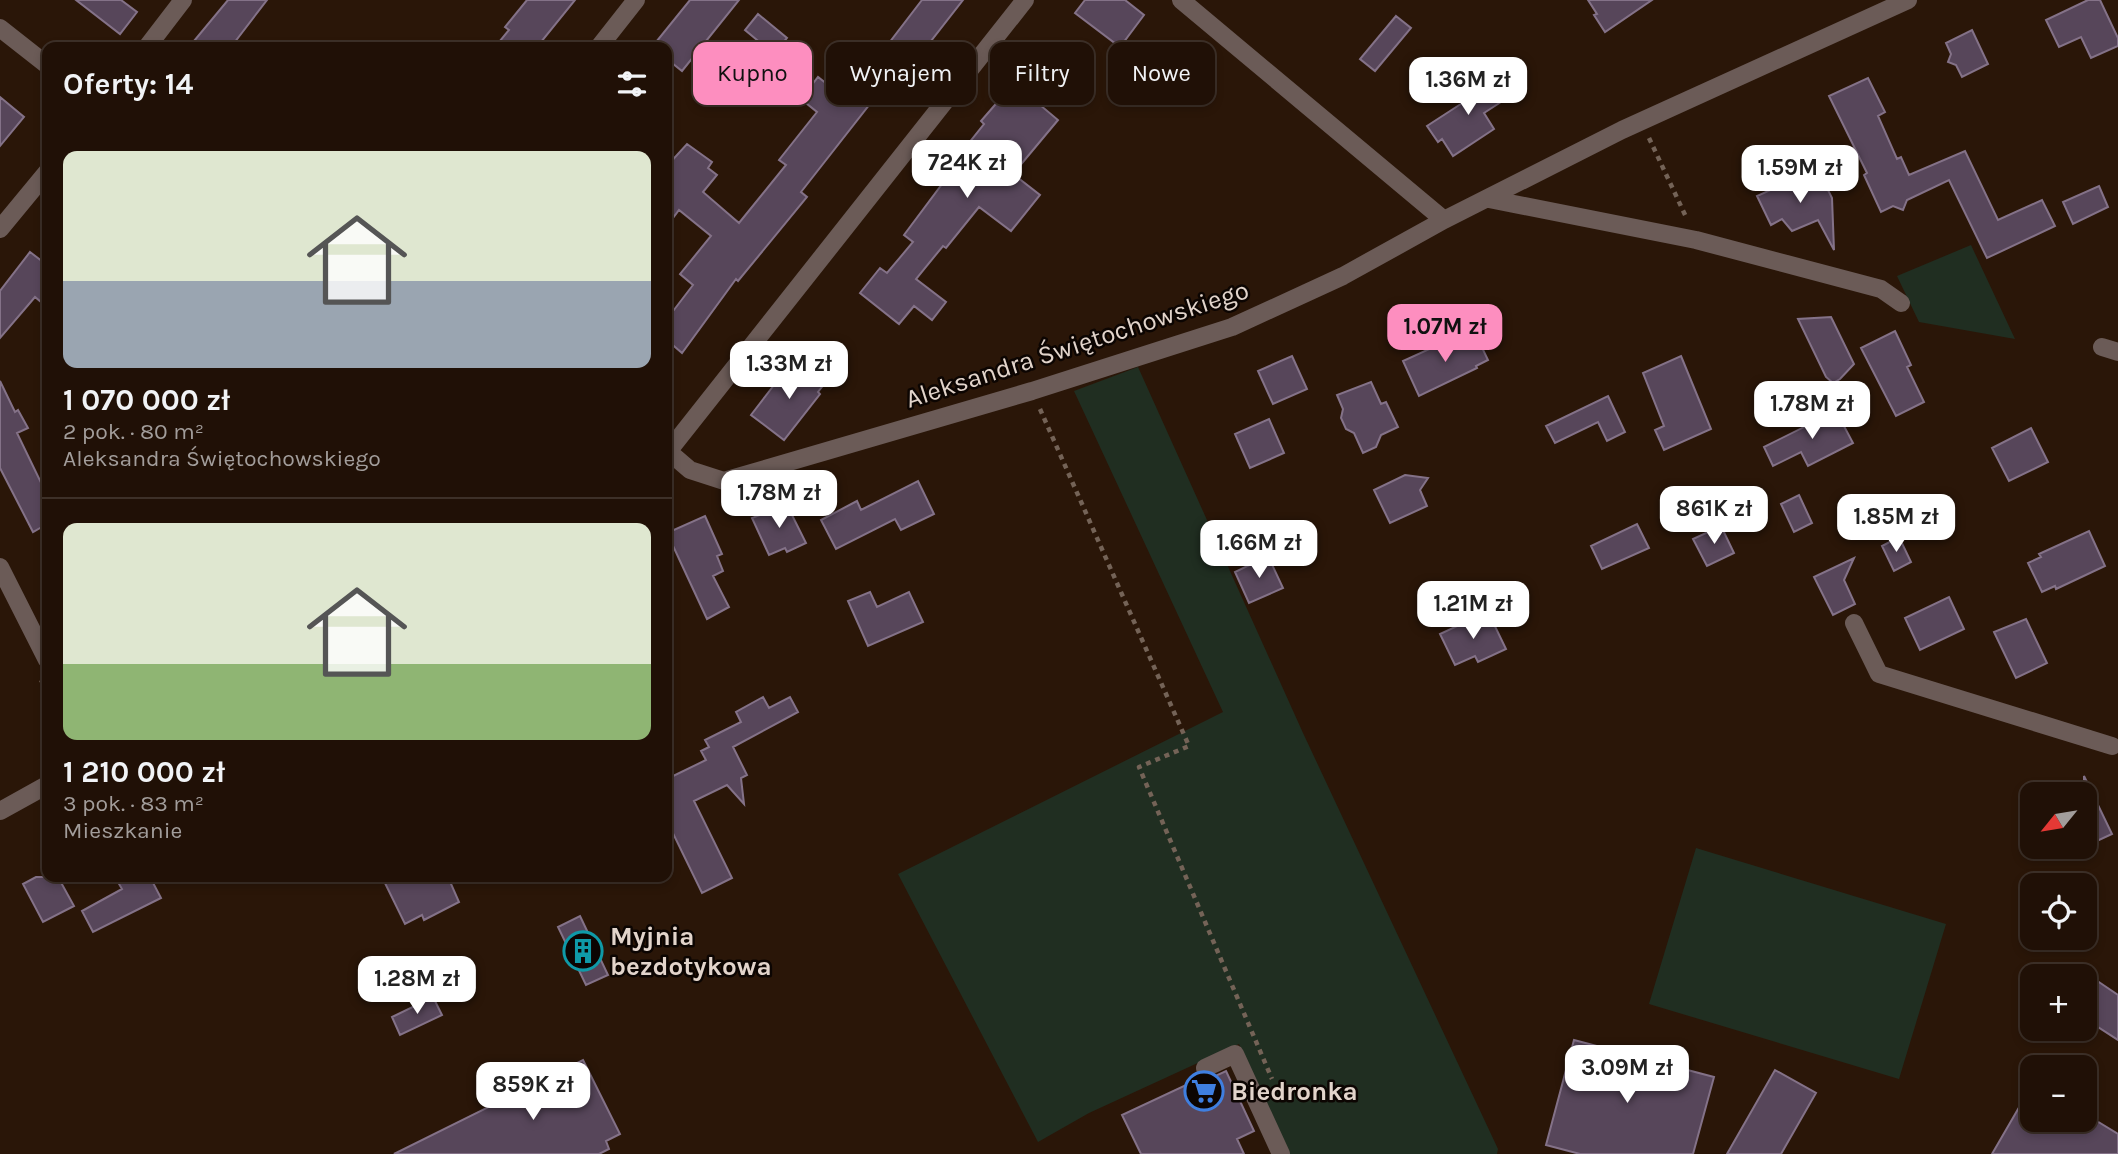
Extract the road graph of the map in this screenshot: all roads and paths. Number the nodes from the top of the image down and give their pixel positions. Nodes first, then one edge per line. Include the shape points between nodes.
1 (183, 0) edge
2 (636, 0) edge
3 (1025, 0) edge
4 (1181, 0) edge
5 (1897, 2) edge
6 (0, 28) edge
7 (151, 42) edge
8 (603, 42) edge
9 (42, 61) edge
10 (1642, 121) junction
11 (42, 178) edge
12 (1489, 199) junction
13 (1444, 220) junction
14 (0, 229) edge
15 (1696, 240) junction
16 (1901, 303) dead end
17 (1032, 391) junction
18 (672, 447) edge
19 (672, 455) edge
20 (0, 566) edge
21 (1854, 624) dead end
22 (42, 650) edge
23 (2116, 749) edge
24 (42, 788) edge
25 (0, 811) edge
26 (1205, 1068) dead end
27 (1272, 1079) dead end
28 (1281, 1154) edge

1 - 7 street
2 - 8 street
3 - 18 street
4 - 13 street
5 - 10 street, Aleksandra Świętochowskiego
6 - 9 street
10 - 12 street, Aleksandra Świętochowskiego
10 - 15 path
11 - 14 street
12 - 13 street, Aleksandra Świętochowskiego
12 - 15 street
13 - 17 street, Aleksandra Świętochowskiego via 1343,276 1232,327
15 - 16 street via 1881,289
17 - 19 street, Aleksandra Świętochowskiego via 724,481 690,470
17 - 27 path via 1189,746 1139,767
20 - 22 street
21 - 23 street via 1879,674
24 - 25 street
26 - 28 street via 1235,1054

